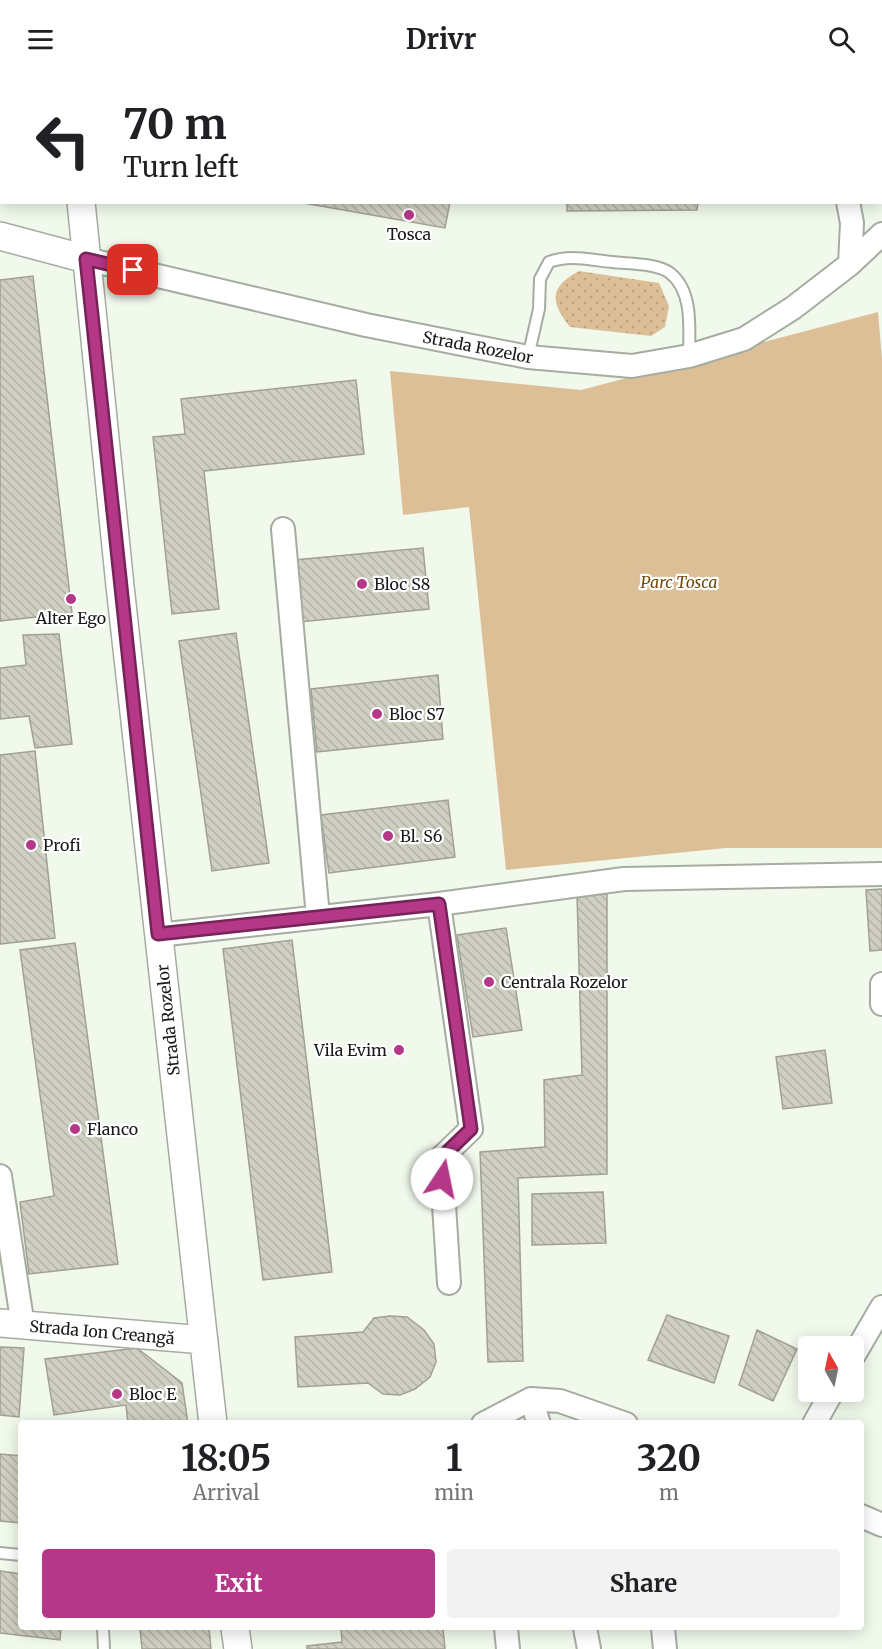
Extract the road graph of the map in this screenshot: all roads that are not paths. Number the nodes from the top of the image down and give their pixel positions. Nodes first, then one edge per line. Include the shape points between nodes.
1 (81, 204) edge
2 (848, 204) edge
3 (882, 234) edge
4 (0, 236) edge
5 (86, 259) junction
6 (850, 264) junction
7 (689, 356) junction
8 (528, 357) junction
9 (283, 529) dead end
10 (882, 874) edge
11 (439, 904) junction
12 (318, 917) junction
13 (158, 934) junction
14 (882, 984) edge
15 (882, 1004) edge
16 (0, 1176) edge
17 (449, 1283) dead end
18 (882, 1307) edge
19 (11, 1324) edge
20 (864, 1338) edge
21 (204, 1340) junction
22 (531, 1399) junction
23 (826, 1402) edge
24 (213, 1420) edge
25 (491, 1420) edge
26 (538, 1420) edge
27 (615, 1420) edge
28 (815, 1420) edge
29 (864, 1517) edge
30 (882, 1525) edge
31 (0, 1553) edge
32 (18, 1555) edge
33 (103, 1630) edge
34 (235, 1630) edge
35 (506, 1630) edge
36 (585, 1630) edge
37 (663, 1630) edge
38 (104, 1649) edge
39 (238, 1649) edge
40 (508, 1649) edge
41 (589, 1649) edge
42 (665, 1649) edge

1 - 5 street
2 - 6 street via 852,223
3 - 6 street, Strada Rozelor
4 - 5 street, Strada Rozelor
5 - 8 street, Strada Rozelor via 366,326
5 - 13 street, Strada Rozelor
6 - 7 street, Strada Rozelor via 744,339
7 - 8 street, Strada Rozelor via 632,366
7 - 8 lane via 690,312 682,289 670,273 563,256 549,262 540,279 539,309
9 - 12 street
10 - 11 street via 624,879
11 - 12 street
11 - 17 street via 471,1129 441,1158
12 - 13 street
13 - 21 street, Strada Rozelor
14 - 15 street
16 - 19 street
18 - 20 street
19 - 21 street, Strada Ion Creangă
21 - 24 street, Strada Rozelor
22 - 25 street
22 - 26 street
22 - 27 street via 561,1401
23 - 28 street
29 - 30 street
31 - 32 lane
33 - 38 lane
34 - 39 street
35 - 40 street
36 - 41 street
37 - 42 street

